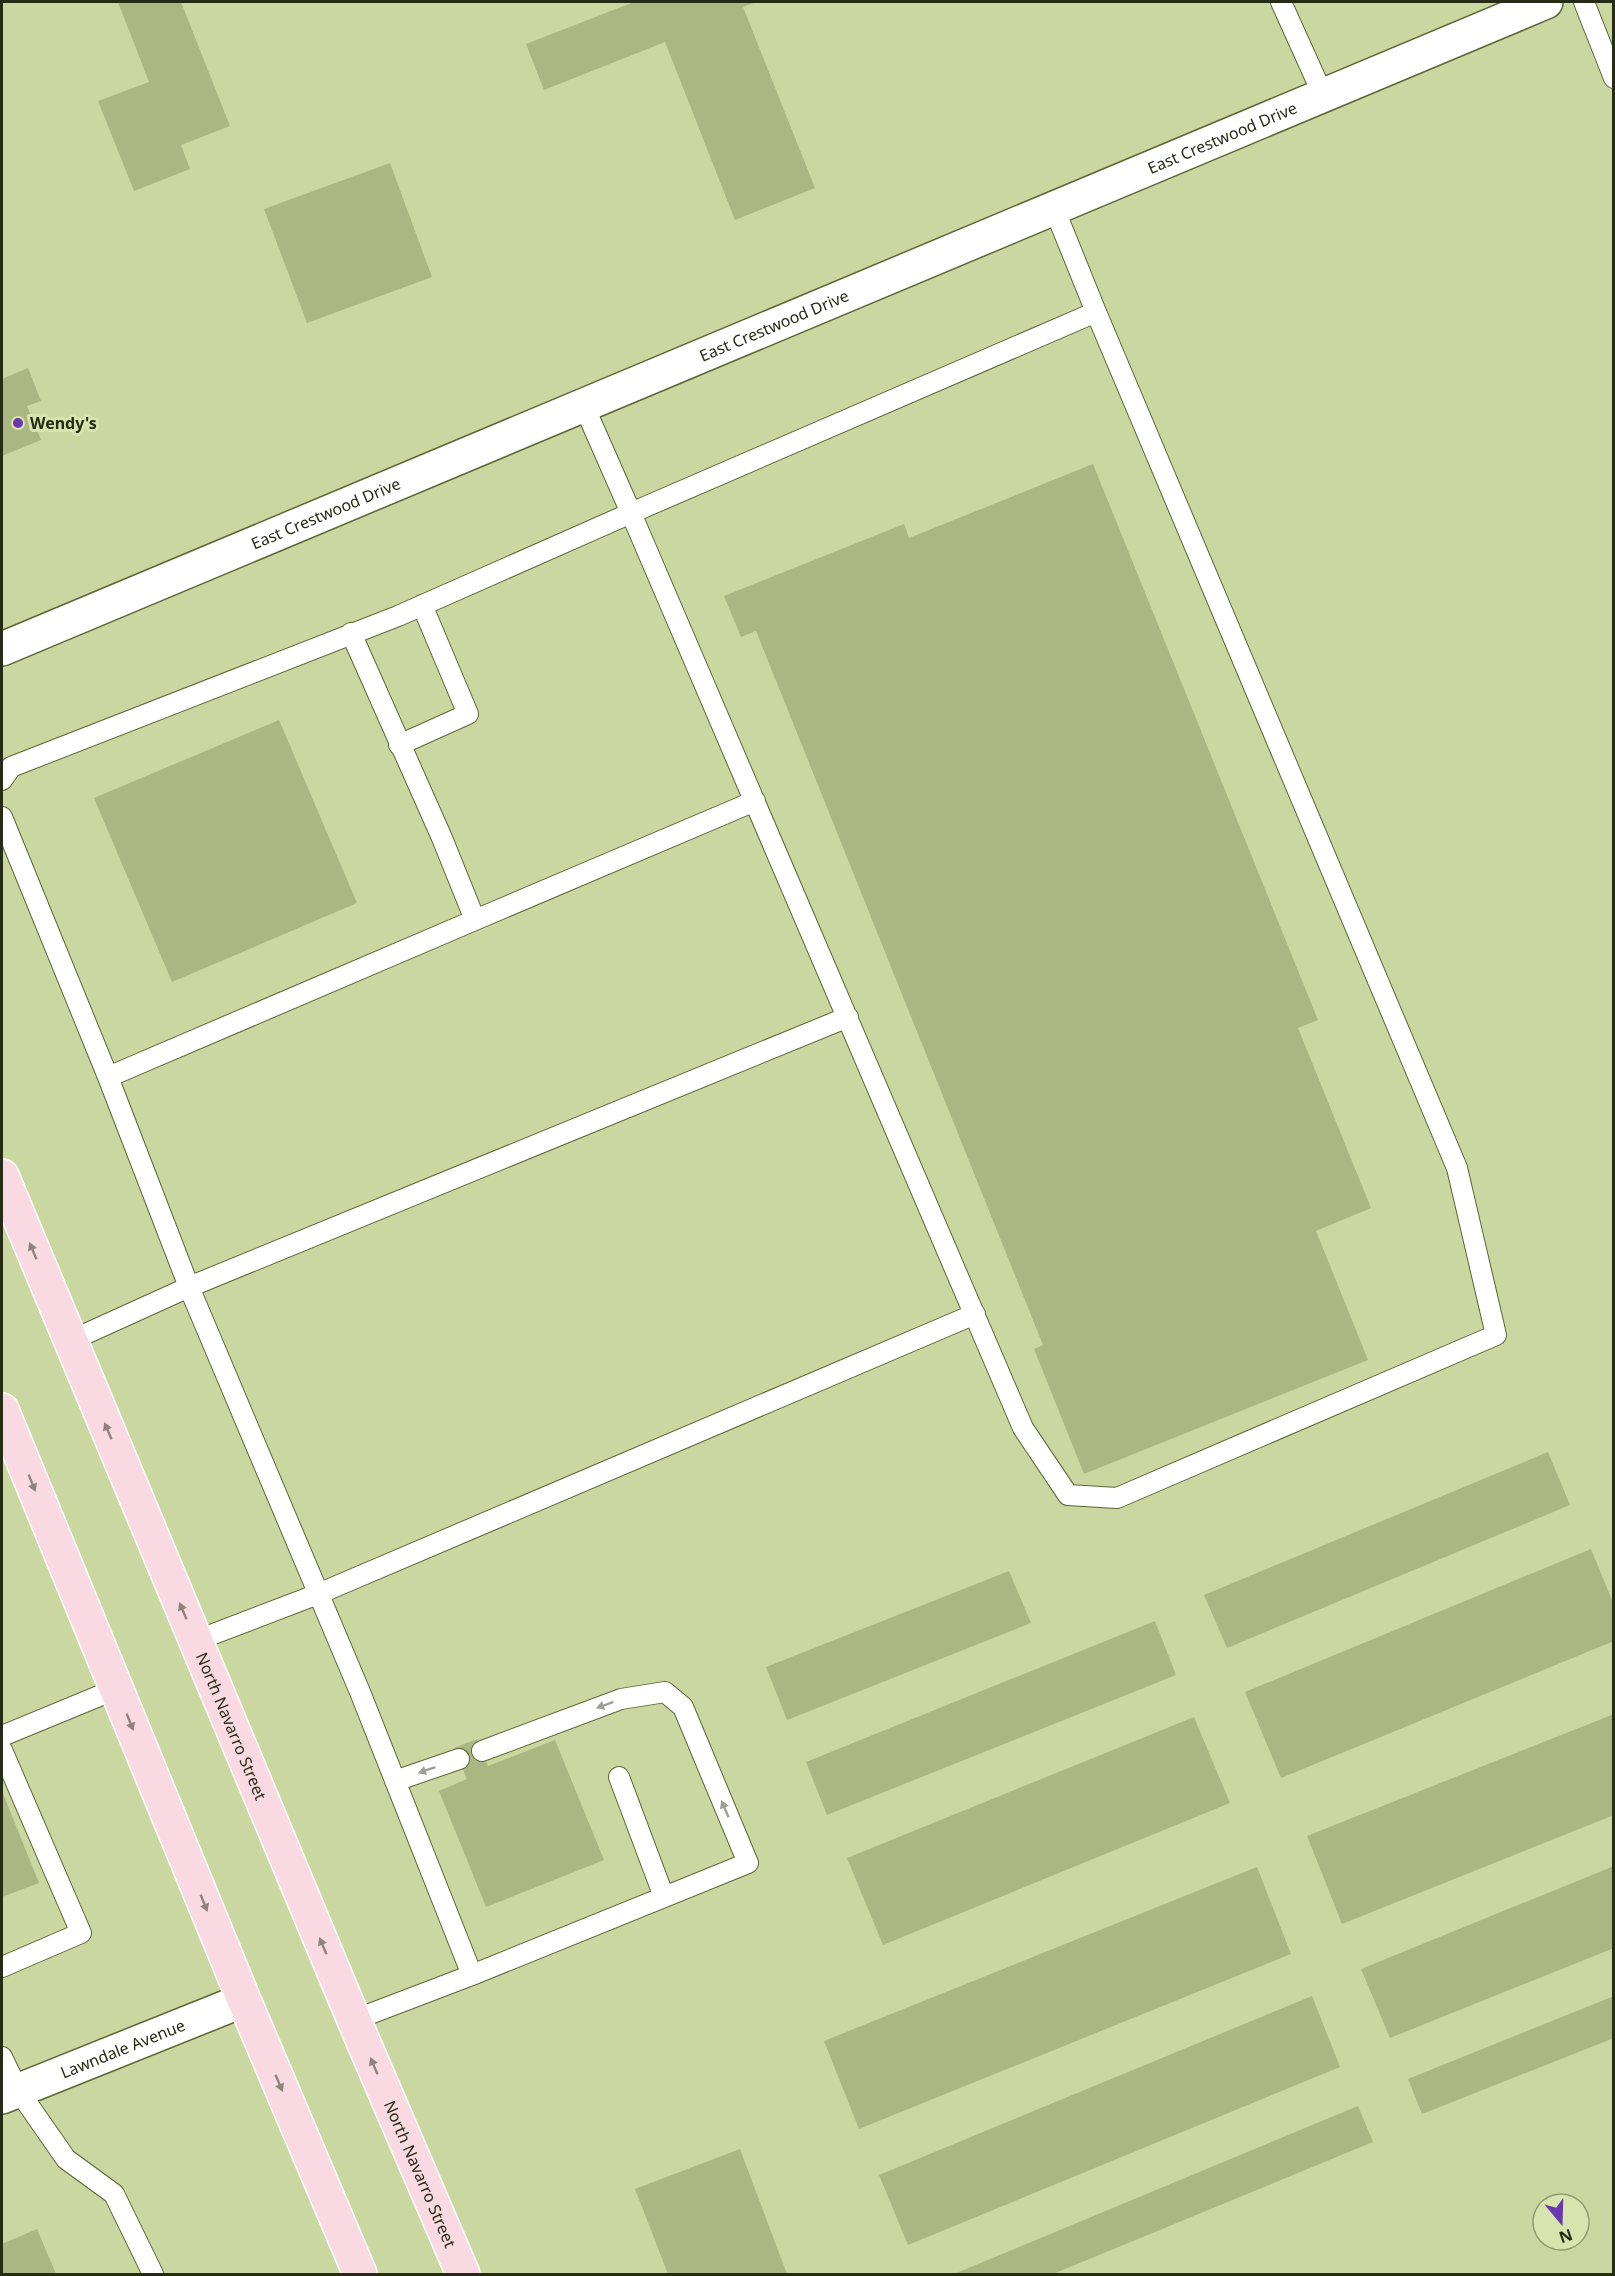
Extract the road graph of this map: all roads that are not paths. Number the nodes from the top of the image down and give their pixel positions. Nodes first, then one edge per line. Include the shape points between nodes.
1 (1281, 2) edge
2 (1546, 2) edge
3 (1584, 2) edge
4 (1614, 78) edge
5 (1323, 95) junction
6 (1054, 208) junction
7 (1096, 312) junction
8 (584, 406) junction
9 (631, 513) junction
10 (422, 605) junction
11 (351, 633) junction
12 (2, 649) edge
13 (399, 745) junction
14 (2, 780) edge
15 (755, 801) junction
16 (2, 818) edge
17 (475, 920) junction
18 (848, 1017) junction
19 (108, 1077) junction
20 (2, 1176) edge
21 (189, 1287) junction
22 (975, 1314) junction
23 (70, 1341) junction
24 (2, 1410) edge
25 (10, 1457) edge
26 (318, 1594) junction
27 (195, 1641) junction
28 (116, 1689) junction
29 (2, 1736) edge
30 (2, 1750) edge
31 (482, 1751) dead end
32 (459, 1760) dead end
33 (619, 1777) dead end
34 (395, 1781) junction
35 (664, 1897) junction
36 (2, 1967) edge
37 (472, 1975) junction
38 (244, 2000) junction
39 (354, 2020) junction
40 (2, 2057) edge
41 (10, 2093) edge
42 (153, 2274) edge
43 (360, 2274) edge
44 (464, 2274) edge

1 - 5 lane
2 - 5 street, East Crestwood Drive
3 - 4 lane
5 - 6 street, East Crestwood Drive
6 - 7 lane
6 - 8 street, East Crestwood Drive
7 - 9 lane
7 - 22 lane via 1457,1168 1496,1335 1117,1498 1068,1495 1023,1428
8 - 9 lane
8 - 12 street, East Crestwood Drive
9 - 10 lane
9 - 15 lane
10 - 11 lane
10 - 13 lane via 468,714
11 - 13 lane
11 - 14 lane via 11,767
13 - 17 lane
15 - 17 lane
15 - 18 lane
16 - 19 lane
17 - 19 lane
18 - 21 lane
18 - 22 lane
19 - 21 lane
23 -> 20 main road, North Navarro Street
21 - 23 lane
21 - 26 lane
22 - 26 lane
27 -> 23 main road, North Navarro Street
24 - 25 main road
25 -> 28 main road
26 - 27 lane
26 - 34 lane
39 -> 27 main road, North Navarro Street
28 - 29 lane
28 -> 38 main road
30 - 36 lane via 81,1933
35 -> 31 lane via 748,1863 683,1707 665,1692 621,1699
32 -> 34 lane
33 - 35 lane
34 - 37 lane
35 - 37 lane
37 - 39 lane
38 - 41 street, Lawndale Avenue
38 -> 43 main road
44 -> 39 main road, North Navarro Street
40 - 41 lane
41 - 42 lane via 66,2159 114,2194

